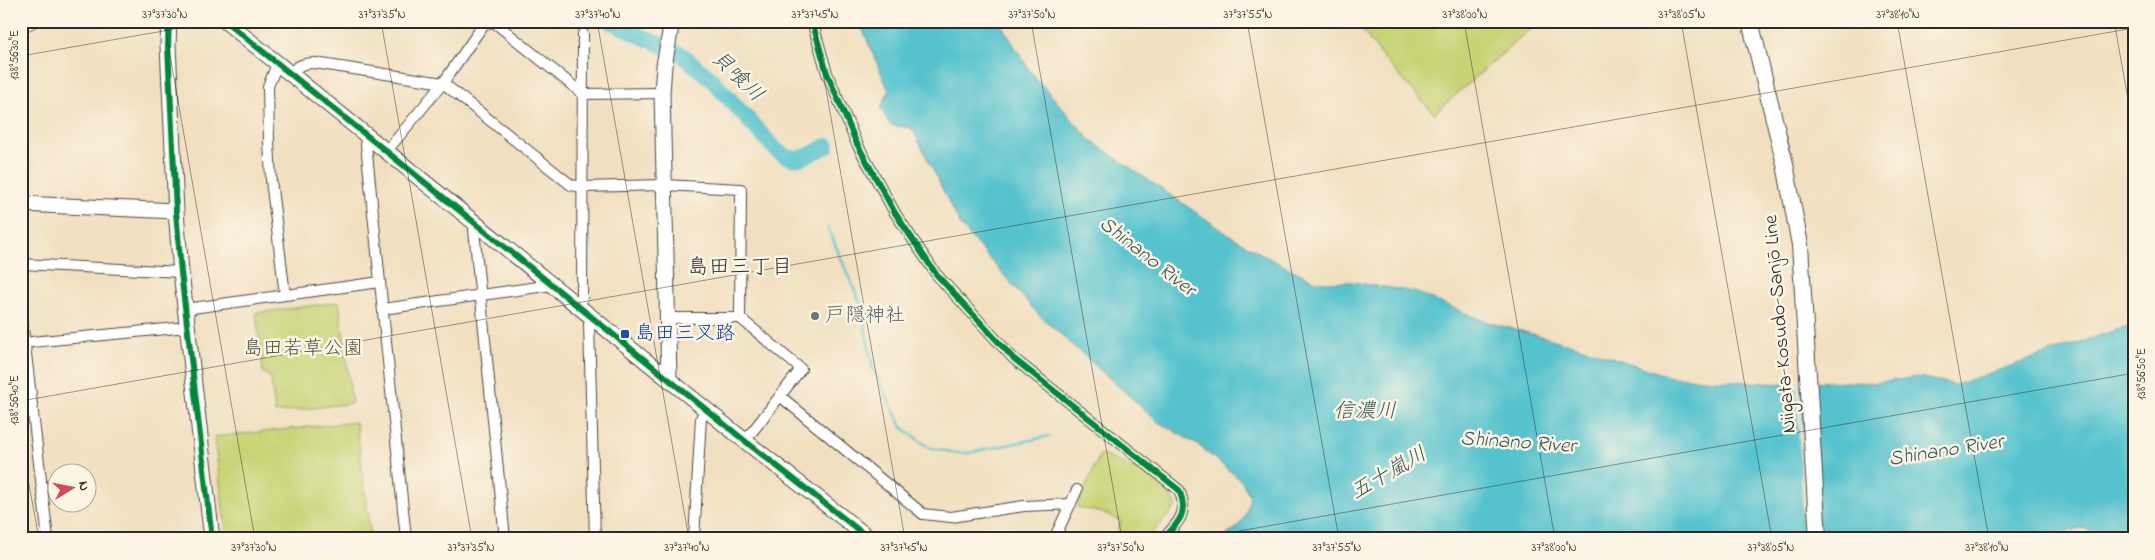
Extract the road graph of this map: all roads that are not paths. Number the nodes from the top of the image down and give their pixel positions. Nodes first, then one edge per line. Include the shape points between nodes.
1 (35, 21) edge
2 (169, 21) edge
3 (225, 21) edge
4 (812, 21) edge
5 (1750, 21) edge
6 (672, 25) edge
7 (21, 28) edge
8 (583, 34) dead end
9 (278, 62) junction
10 (291, 74) junction
11 (443, 83) junction
12 (662, 93) junction
13 (582, 94) junction
14 (365, 134) junction
15 (386, 152) junction
16 (664, 185) junction
17 (582, 187) junction
18 (21, 204) edge
19 (176, 211) junction
20 (476, 224) junction
21 (21, 264) edge
22 (181, 272) junction
23 (380, 282) junction
24 (551, 283) junction
25 (285, 295) junction
26 (481, 295) junction
27 (580, 306) junction
28 (185, 309) junction
29 (383, 309) junction
30 (21, 312) edge
31 (592, 317) junction
32 (667, 318) junction
33 (740, 318) junction
34 (187, 327) junction
35 (23, 343) edge
36 (670, 378) junction
37 (780, 396) junction
38 (706, 408) junction
39 (745, 440) junction
40 (1077, 490) dead end
41 (1071, 504) junction
42 (48, 539) edge
43 (212, 539) edge
44 (406, 539) edge
45 (505, 539) edge
46 (595, 539) edge
47 (694, 539) edge
48 (870, 539) edge
49 (1054, 539) edge
50 (1163, 539) edge
51 (1818, 539) edge

1 - 7 street
2 - 19 street
3 - 9 street
4 - 50 street via 827,73 856,142 895,213 936,274 1013,358 1178,490 1183,500 1183,513
5 - 51 main road, Niigata-Kosudo-Sanjō Line via 1800,245
6 - 12 street
8 - 13 street
9 - 10 street
9 - 25 street via 268,86 269,141
10 - 11 street via 296,67 315,63
10 - 14 street
11 - 13 street via 484,24 494,22
11 - 15 street
11 - 17 street via 571,185
12 - 13 street
12 - 16 street
13 - 17 street
14 - 15 street
14 - 23 street
15 - 20 street
16 - 17 street
16 - 32 street
16 - 33 street via 741,189
17 - 27 street
18 - 19 street
19 - 22 street
20 - 24 street
20 - 26 street
21 - 22 street
22 - 28 street
23 - 25 street
23 - 29 street
24 - 26 street
24 - 27 street
25 - 28 street
26 - 29 street
26 - 45 street
27 - 31 street
28 - 34 street
29 - 44 street
30 - 35 street
31 - 36 street
31 - 46 street via 589,324
32 - 33 street
32 - 36 street
33 - 37 street via 801,369
34 - 35 street
34 - 43 street
35 - 42 street
36 - 38 street
37 - 39 street
37 - 41 street via 923,514 951,517 1024,506
38 - 39 street
38 - 47 street via 701,418
39 - 48 street
40 - 41 street
41 - 49 street

